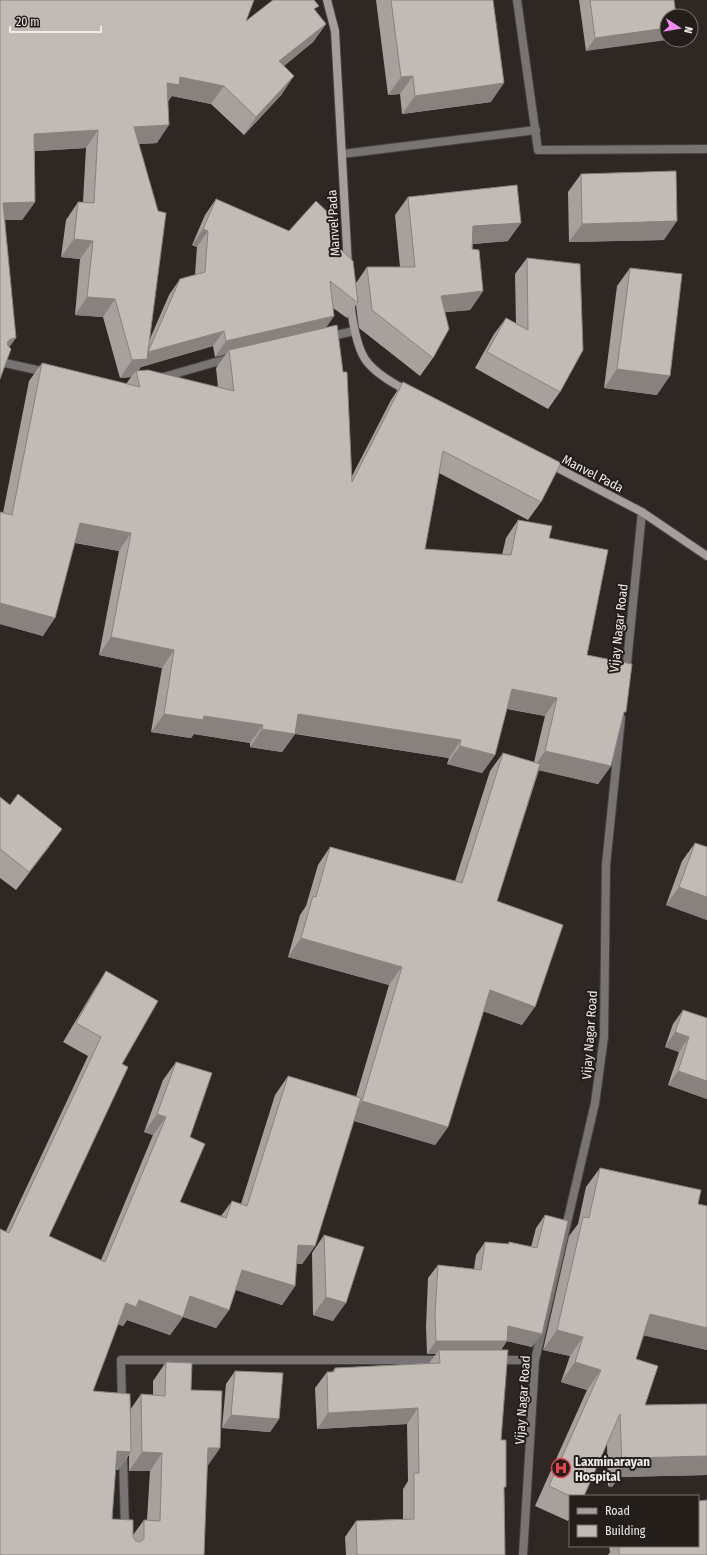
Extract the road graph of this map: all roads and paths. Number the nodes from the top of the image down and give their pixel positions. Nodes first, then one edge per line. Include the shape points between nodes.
1 (327, 0) edge
2 (519, 0) edge
3 (536, 130) junction
4 (707, 149) edge
5 (342, 154) junction
6 (348, 273) edge
7 (349, 289) edge
8 (354, 331) junction
9 (316, 339) edge
10 (242, 356) edge
11 (0, 362) edge
12 (56, 374) edge
13 (148, 381) edge
14 (413, 394) edge
15 (545, 462) edge
16 (642, 512) junction
17 (707, 556) edge
18 (625, 684) edge
19 (622, 708) edge
20 (455, 1360) edge
21 (487, 1360) edge
22 (535, 1360) junction
23 (122, 1414) edge
24 (123, 1446) edge
25 (125, 1539) edge
26 (523, 1555) edge

1 - 5 main road, Manvel Pada via 335,31
2 - 3 street
3 - 4 street via 538,150
3 - 5 street
5 - 6 main road, Manvel Pada
7 - 8 main road
8 - 9 street
8 - 14 main road via 367,362 392,383
10 - 13 street
11 - 12 street
15 - 16 main road, Manvel Pada
16 - 17 main road, Manvel Pada
16 - 18 street, Vijay Nagar Road
19 - 22 street, Vijay Nagar Road via 606,865 604,1037 595,1103
20 - 23 street via 121,1360
21 - 22 street
22 - 26 street, Vijay Nagar Road
24 - 25 street

